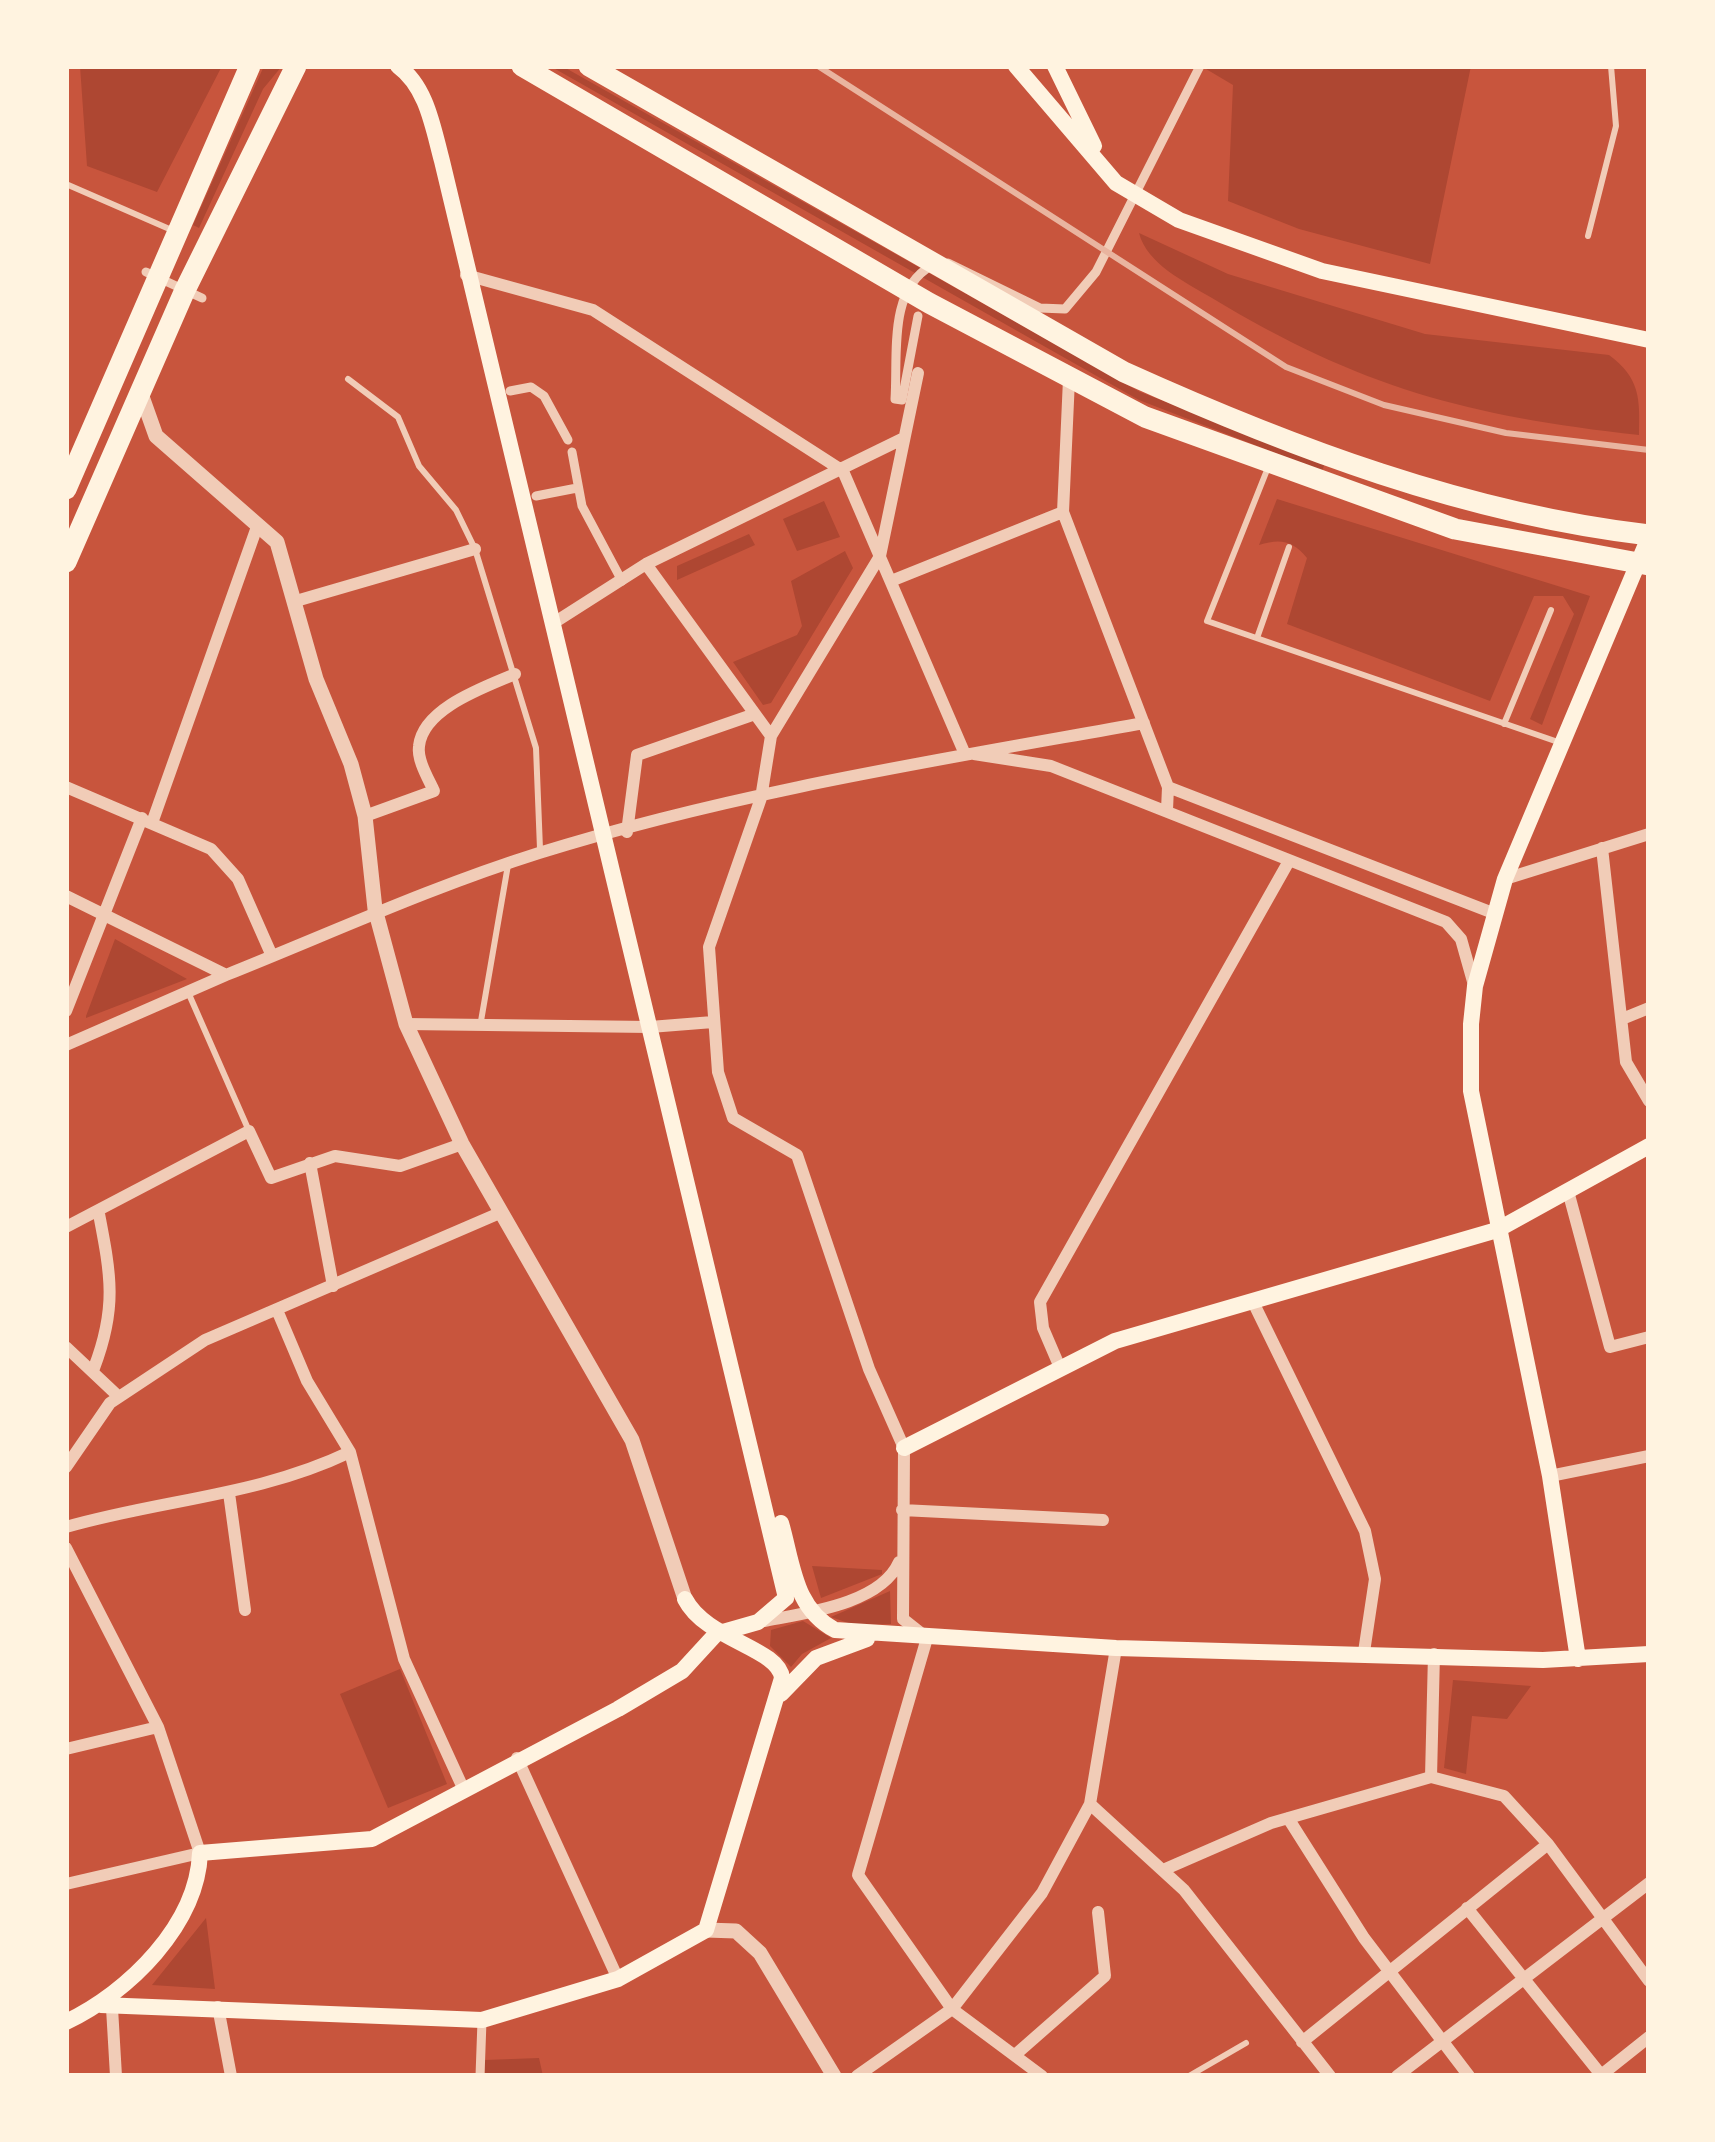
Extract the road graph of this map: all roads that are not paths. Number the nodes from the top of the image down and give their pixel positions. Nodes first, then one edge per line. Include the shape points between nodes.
1 (250, 66) edge
2 (296, 66) edge
3 (398, 66) edge
4 (522, 66) edge
5 (589, 66) edge
6 (1016, 66) edge
7 (1055, 66) edge
8 (1200, 66) edge
9 (1611, 66) edge
10 (1116, 183) junction
11 (66, 184) edge
12 (177, 233) junction
13 (1588, 236) dead end
14 (152, 274) junction
15 (466, 275) junction
16 (193, 294) junction
17 (918, 316) dead end
18 (1649, 340) edge
19 (918, 373) dead end
20 (348, 379) dead end
21 (1069, 379) junction
22 (140, 391) junction
23 (510, 391) dead end
24 (902, 440) junction
25 (1270, 464) junction
26 (843, 471) junction
27 (577, 488) junction
28 (66, 489) edge
29 (536, 496) dead end
30 (1063, 512) junction
31 (258, 524) junction
32 (1649, 536) edge
33 (1289, 547) dead end
34 (476, 549) junction
35 (880, 556) junction
36 (66, 562) edge
37 (646, 564) junction
38 (1643, 564) edge
39 (622, 581) junction
40 (891, 581) junction
41 (296, 601) junction
42 (1551, 610) dead end
43 (551, 624) junction
44 (1257, 638) junction
45 (515, 674) junction
46 (755, 714) junction
47 (1144, 722) junction
48 (1504, 724) junction
49 (771, 736) junction
50 (1561, 743) junction
51 (964, 752) junction
52 (66, 787) edge
53 (1168, 787) junction
54 (761, 798) junction
55 (1167, 810) junction
56 (365, 816) junction
57 (147, 820) junction
58 (627, 832) junction
59 (1649, 834) edge
60 (606, 837) junction
61 (1602, 848) junction
62 (540, 853) junction
63 (1289, 860) junction
64 (508, 865) junction
65 (1505, 880) junction
66 (66, 896) edge
67 (375, 909) junction
68 (102, 911) junction
69 (1493, 913) junction
70 (272, 956) junction
71 (226, 975) junction
72 (1474, 986) junction
73 (188, 992) junction
74 (1649, 1009) edge
75 (66, 1011) edge
76 (1622, 1019) junction
77 (481, 1021) junction
78 (712, 1022) junction
79 (406, 1024) junction
80 (650, 1027) junction
81 (66, 1045) edge
82 (1649, 1101) edge
83 (249, 1131) junction
84 (462, 1144) junction
85 (1649, 1146) edge
86 (310, 1163) junction
87 (1568, 1191) junction
88 (502, 1212) junction
89 (99, 1214) junction
90 (66, 1228) edge
91 (1497, 1231) junction
92 (333, 1286) junction
93 (1254, 1304) junction
94 (278, 1310) junction
95 (1649, 1337) edge
96 (66, 1347) edge
97 (94, 1369) junction
98 (1061, 1370) junction
99 (118, 1396) junction
100 (904, 1448) junction
101 (350, 1452) junction
102 (754, 1452) junction
103 (1649, 1456) edge
104 (66, 1467) edge
105 (1550, 1476) junction
106 (229, 1493) junction
107 (902, 1510) junction
108 (1103, 1520) dead end
109 (66, 1527) edge
110 (66, 1547) edge
111 (901, 1555) junction
112 (685, 1599) joint
113 (244, 1610) dead end
114 (809, 1612) junction
115 (758, 1622) junction
116 (716, 1634) junction
117 (880, 1637) junction
118 (927, 1638) junction
119 (1116, 1648) junction
120 (1364, 1652) junction
121 (1434, 1654) junction
122 (1649, 1654) edge
123 (1578, 1659) junction
124 (781, 1695) junction
125 (158, 1727) junction
126 (66, 1749) edge
127 (517, 1758) junction
128 (1431, 1777) junction
129 (463, 1788) junction
130 (1090, 1804) junction
131 (1288, 1818) junction
132 (1549, 1844) junction
133 (200, 1853) junction
134 (1163, 1870) junction
135 (1649, 1883) edge
136 (66, 1884) edge
137 (1468, 1908) junction
138 (1098, 1912) dead end
139 (1602, 1919) junction
140 (706, 1930) junction
141 (1388, 1971) junction
142 (618, 1979) junction
143 (1524, 1979) junction
144 (1649, 1981) edge
145 (106, 2007) junction
146 (218, 2007) junction
147 (952, 2009) junction
148 (482, 2020) junction
149 (66, 2022) edge
150 (1649, 2037) edge
151 (1302, 2042) junction
152 (1442, 2042) junction
153 (1246, 2043) dead end
154 (1015, 2055) junction
155 (116, 2076) edge
156 (231, 2076) edge
157 (480, 2076) edge
158 (833, 2076) edge
159 (857, 2076) edge
160 (1042, 2076) edge
161 (1190, 2076) edge
162 (1330, 2076) edge
163 (1397, 2076) edge
164 (1469, 2076) edge
165 (1601, 2076) edge

1 - 12 highway
2 - 16 highway
3 - 15 main road via 426,103
4 - 21 highway
5 - 32 highway via 1124,372 1209,410 1532,519
6 - 10 main road
7 - 10 main road
8 - 17 street via 1096,272 1065,309 1040,308 943,262 911,280 895,399 902,400
9 - 13 lane via 1616,126
10 - 18 main road via 1179,220 1322,272
11 - 12 lane
12 - 14 highway
14 - 16 street
14 - 28 highway
15 - 26 street via 593,310
15 - 43 main road
16 - 22 highway
19 - 24 street
20 - 34 lane via 398,417 419,466
21 - 25 highway
21 - 30 street
22 - 31 street via 156,436
22 - 36 highway
23 - 27 street via 531,387 544,396 570,446
24 - 26 street
24 - 35 street
25 - 38 highway via 1455,530
25 - 44 lane via 1207,621
26 - 35 street
26 - 37 street
27 - 29 street
27 - 39 street
30 - 40 street
30 - 47 street
31 - 41 street via 278,542
31 - 57 street
32 - 38 main road
33 - 44 lane
34 - 41 street
34 - 45 lane
35 - 40 street
35 - 49 street
37 - 39 street
37 - 46 street
38 - 50 main road
39 - 43 street
40 - 51 street
41 - 56 street
42 - 48 lane
43 - 60 main road
44 - 48 lane
45 - 56 street via 452,706 420,739 434,790
45 - 62 lane via 538,762
46 - 49 street
46 - 58 street via 681,733 637,755
47 - 51 street
47 - 53 street
48 - 50 lane
49 - 54 street
50 - 65 main road
51 - 54 street
51 - 55 street via 1051,766
52 - 57 street
53 - 55 street
53 - 69 street
54 - 58 street
54 - 78 street via 709,947
55 - 63 street
56 - 67 street
57 - 68 street
57 - 70 street via 211,849 238,879
58 - 60 street
59 - 61 street
60 - 62 street
60 - 80 main road
61 - 65 street
61 - 76 street
62 - 64 street
63 - 72 street via 1446,922 1461,939
63 - 98 street via 1040,1301
64 - 67 street
64 - 77 lane
65 - 69 main road
66 - 68 street
67 - 70 street
67 - 79 street
68 - 71 street
68 - 75 street
69 - 72 main road
70 - 71 street
71 - 73 street
72 - 91 main road via 1471,1091
73 - 81 street
73 - 83 lane
74 - 76 street
76 - 82 street via 1627,1062
77 - 79 street
77 - 80 street
78 - 80 street
78 - 100 street via 733,1118 797,1156
79 - 84 street
80 - 102 main road
83 - 86 street via 271,1178
83 - 89 street
84 - 86 street via 400,1166 351,1156
84 - 88 street
85 - 87 main road
86 - 92 street
87 - 91 main road
87 - 95 street via 1610,1348
88 - 92 street
88 - 112 street via 632,1440
89 - 90 street
89 - 97 street via 112,1316
91 - 93 main road
91 - 105 main road
92 - 94 street
93 - 98 main road via 1114,1340
93 - 120 street via 1365,1531 1375,1579
94 - 99 street via 205,1340
94 - 101 street via 307,1381
96 - 97 street
97 - 99 street
98 - 100 main road
99 - 104 street
100 - 107 street
101 - 106 street via 298,1477
101 - 129 street via 404,1659
102 - 114 main road
102 - 115 main road via 786,1598
103 - 105 street
105 - 123 main road
106 - 109 street via 141,1505
106 - 113 street
107 - 108 street
107 - 111 street
110 - 125 street
111 - 114 street via 892,1578
111 - 118 street via 903,1619
112 - 116 main road via 696,1621
114 - 115 street
114 - 117 main road via 835,1630
115 - 116 main road
116 - 124 main road via 774,1661
116 - 127 main road via 682,1671
117 - 118 main road
117 - 124 main road via 815,1658
118 - 119 main road
118 - 147 street via 858,1875
119 - 120 main road
119 - 130 street
120 - 121 main road
121 - 123 main road
121 - 128 street
122 - 123 main road
124 - 140 main road
125 - 126 street
125 - 133 street
127 - 129 main road
127 - 142 street
128 - 131 street
128 - 132 street via 1504,1796
129 - 133 main road via 372,1839
130 - 134 street
130 - 147 street via 1042,1893
131 - 134 street
131 - 141 street
132 - 137 street
132 - 139 street
133 - 136 street
133 - 145 main road via 199,1882 176,1929
134 - 151 street
135 - 139 street
137 - 141 street
137 - 143 street
138 - 154 street via 1105,1976
139 - 143 street
139 - 144 street
140 - 142 main road
140 - 158 street via 736,1931 760,1953
141 - 151 street
141 - 152 street
142 - 148 main road
143 - 152 street
143 - 165 street
145 - 146 main road
145 - 149 main road
145 - 155 street
146 - 148 main road
146 - 156 street
147 - 154 street
147 - 159 street
148 - 157 street
150 - 165 street
151 - 162 street
152 - 163 street
152 - 164 street
153 - 161 lane
154 - 160 street

